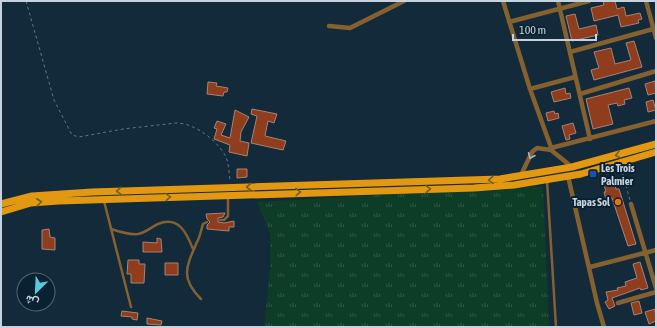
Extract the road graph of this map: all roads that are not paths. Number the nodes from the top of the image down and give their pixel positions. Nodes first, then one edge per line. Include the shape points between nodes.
1 (404, 1) edge
2 (503, 1) edge
3 (558, 1) edge
4 (589, 1) edge
5 (646, 1) edge
6 (560, 9) junction
7 (509, 22) junction
8 (329, 26) dead end
9 (654, 29) junction
10 (656, 38) edge
11 (570, 52) junction
12 (656, 71) edge
13 (575, 77) junction
14 (530, 89) junction
15 (580, 94) junction
16 (656, 121) edge
17 (590, 139) junction
18 (656, 144) edge
19 (551, 149) junction
20 (656, 152) edge
21 (572, 167) junction
22 (568, 176) junction
23 (520, 177) junction
24 (547, 179) junction
25 (228, 195) junction
26 (104, 199) junction
27 (1, 204) edge
28 (631, 204) road end
29 (1, 212) edge
30 (220, 220) dead end
31 (207, 222) dead end
32 (111, 229) junction
33 (193, 249) junction
34 (656, 250) edge
35 (646, 253) junction
36 (590, 267) junction
37 (656, 288) edge
38 (656, 292) edge
39 (201, 300) dead end
40 (618, 303) dead end
41 (131, 307) dead end
42 (556, 327) edge
43 (604, 327) edge

1 - 8 street via 350,28
2 - 7 street
3 - 6 street
4 - 6 street
5 - 9 street
6 - 7 street
6 - 11 street
7 - 14 street
9 - 10 street
9 - 11 street
11 - 13 street
12 - 15 street
13 - 14 street
13 - 15 street
14 - 19 street
15 - 17 street
16 - 17 street
17 - 19 street
18 -> 21 main road
19 - 21 street
19 -> 23 street via 534,150
20 - 22 main road
21 - 23 main road
22 - 24 main road
22 - 36 street
23 -> 27 main road via 45,195 20,198
25 -> 24 main road via 474,188
24 - 42 lane
26 -> 25 main road
25 - 30 lane via 228,216
29 -> 26 main road via 31,203
26 - 32 lane
28 - 35 street
31 - 33 lane via 203,224
32 - 33 lane via 126,234 137,234 158,223 173,223 184,230
32 - 41 lane
33 - 39 lane via 187,276 189,286
34 - 35 street
35 - 36 street
35 - 37 street
36 - 43 street
38 - 40 street

